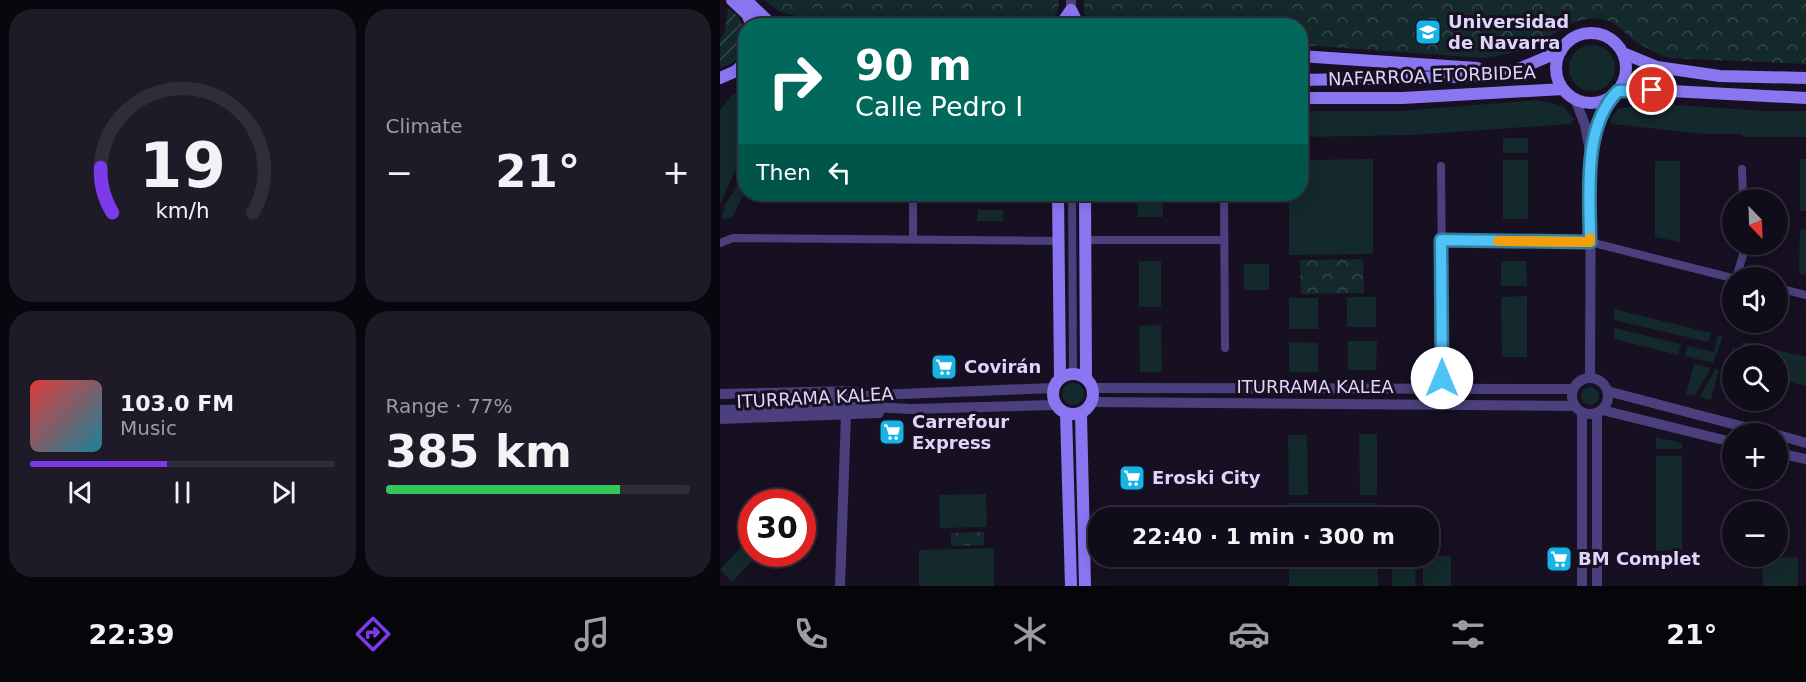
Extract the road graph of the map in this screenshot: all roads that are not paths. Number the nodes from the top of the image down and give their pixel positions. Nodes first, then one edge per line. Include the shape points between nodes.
1 (732, 0) edge
2 (749, 4) edge
3 (749, 18) edge
4 (764, 18) edge
5 (770, 18) edge
6 (1561, 51) junction
7 (1623, 53) junction
8 (1308, 57) edge
9 (1538, 60) junction
10 (1806, 78) edge
11 (1308, 80) edge
12 (1563, 89) junction
13 (1615, 94) junction
14 (1308, 98) edge
15 (1806, 98) edge
16 (1575, 99) junction
17 (1591, 156) junction
18 (1441, 166) dead end
19 (1742, 169) dead end
20 (1743, 189) edge
21 (913, 201) edge
22 (1058, 201) edge
23 (1072, 201) edge
24 (1084, 201) edge
25 (1224, 201) edge
26 (913, 239) junction
27 (1085, 240) junction
28 (1224, 240) junction
29 (1441, 240) junction
30 (1059, 242) junction
31 (1590, 242) junction
32 (720, 243) edge
33 (1722, 275) edge
34 (1788, 290) edge
35 (1806, 295) edge
36 (1225, 348) dead end
37 (1079, 375) junction
38 (1590, 378) junction
39 (1057, 383) junction
40 (1094, 388) junction
41 (1573, 389) junction
42 (1443, 390) junction
43 (1607, 391) junction
44 (720, 394) edge
45 (875, 395) junction
46 (1093, 402) junction
47 (720, 405) edge
48 (1055, 405) junction
49 (911, 409) junction
50 (1578, 410) junction
51 (720, 411) edge
52 (1599, 412) junction
53 (1066, 413) junction
54 (1081, 414) junction
55 (846, 415) junction
56 (720, 419) edge
57 (1729, 423) edge
58 (1788, 438) edge
59 (1722, 440) edge
60 (1806, 443) edge
61 (1788, 455) edge
62 (1806, 459) edge
63 (840, 586) edge
64 (1071, 586) edge
65 (1085, 586) edge
66 (1582, 586) edge
67 (1597, 586) edge

1 - 3 main road
2 - 4 main road
2 - 5 main road
6 - 7 main road via 1568,42 1587,33 1609,37
6 - 9 main road, NAFARROA ETORBIDEA
6 - 12 main road via 1556,70
7 - 10 main road via 1668,69 1720,76
7 - 13 main road via 1626,73
8 - 9 main road via 1467,69
9 - 11 main road, NAFARROA ETORBIDEA via 1500,74
12 - 14 main road, NAFARROA ETORBIDEA via 1402,98
12 - 16 main road
13 - 15 main road via 1652,90
13 - 16 main road via 1594,103
13 - 17 street via 1596,125
16 - 17 street
17 - 31 street
18 - 29 street
19 - 20 street
21 - 26 street
22 - 30 main road
23 - 37 street
24 - 27 main road
25 - 28 street
26 - 30 street
26 - 32 street via 733,237
27 - 28 street
27 - 37 main road
28 - 36 street
29 - 31 street
29 - 42 street
30 - 39 main road
31 - 33 street
31 - 38 street
34 - 35 street
37 - 39 main road
37 - 40 main road
38 - 41 street
38 - 43 street via 1600,381
39 - 45 street, ITURRAMA KALEA
39 - 48 main road
40 - 42 street, ITURRAMA KALEA
40 - 46 main road
41 - 42 street, ITURRAMA KALEA
41 - 50 street via 1571,398
43 - 52 street via 1608,402
43 - 57 street
44 - 45 street, ITURRAMA KALEA via 859,391
45 - 47 street, ITURRAMA KALEA
46 - 50 street, ITURRAMA KALEA
46 - 54 main road
48 - 49 street, ITURRAMA KALEA
48 - 53 main road
49 - 51 street, ITURRAMA KALEA via 855,406
49 - 55 street, ITURRAMA KALEA
50 - 52 street
50 - 66 street
52 - 59 street
52 - 67 street
53 - 54 main road
53 - 64 main road
54 - 65 main road
55 - 56 street, ITURRAMA KALEA
55 - 63 street
58 - 60 street
61 - 62 street

